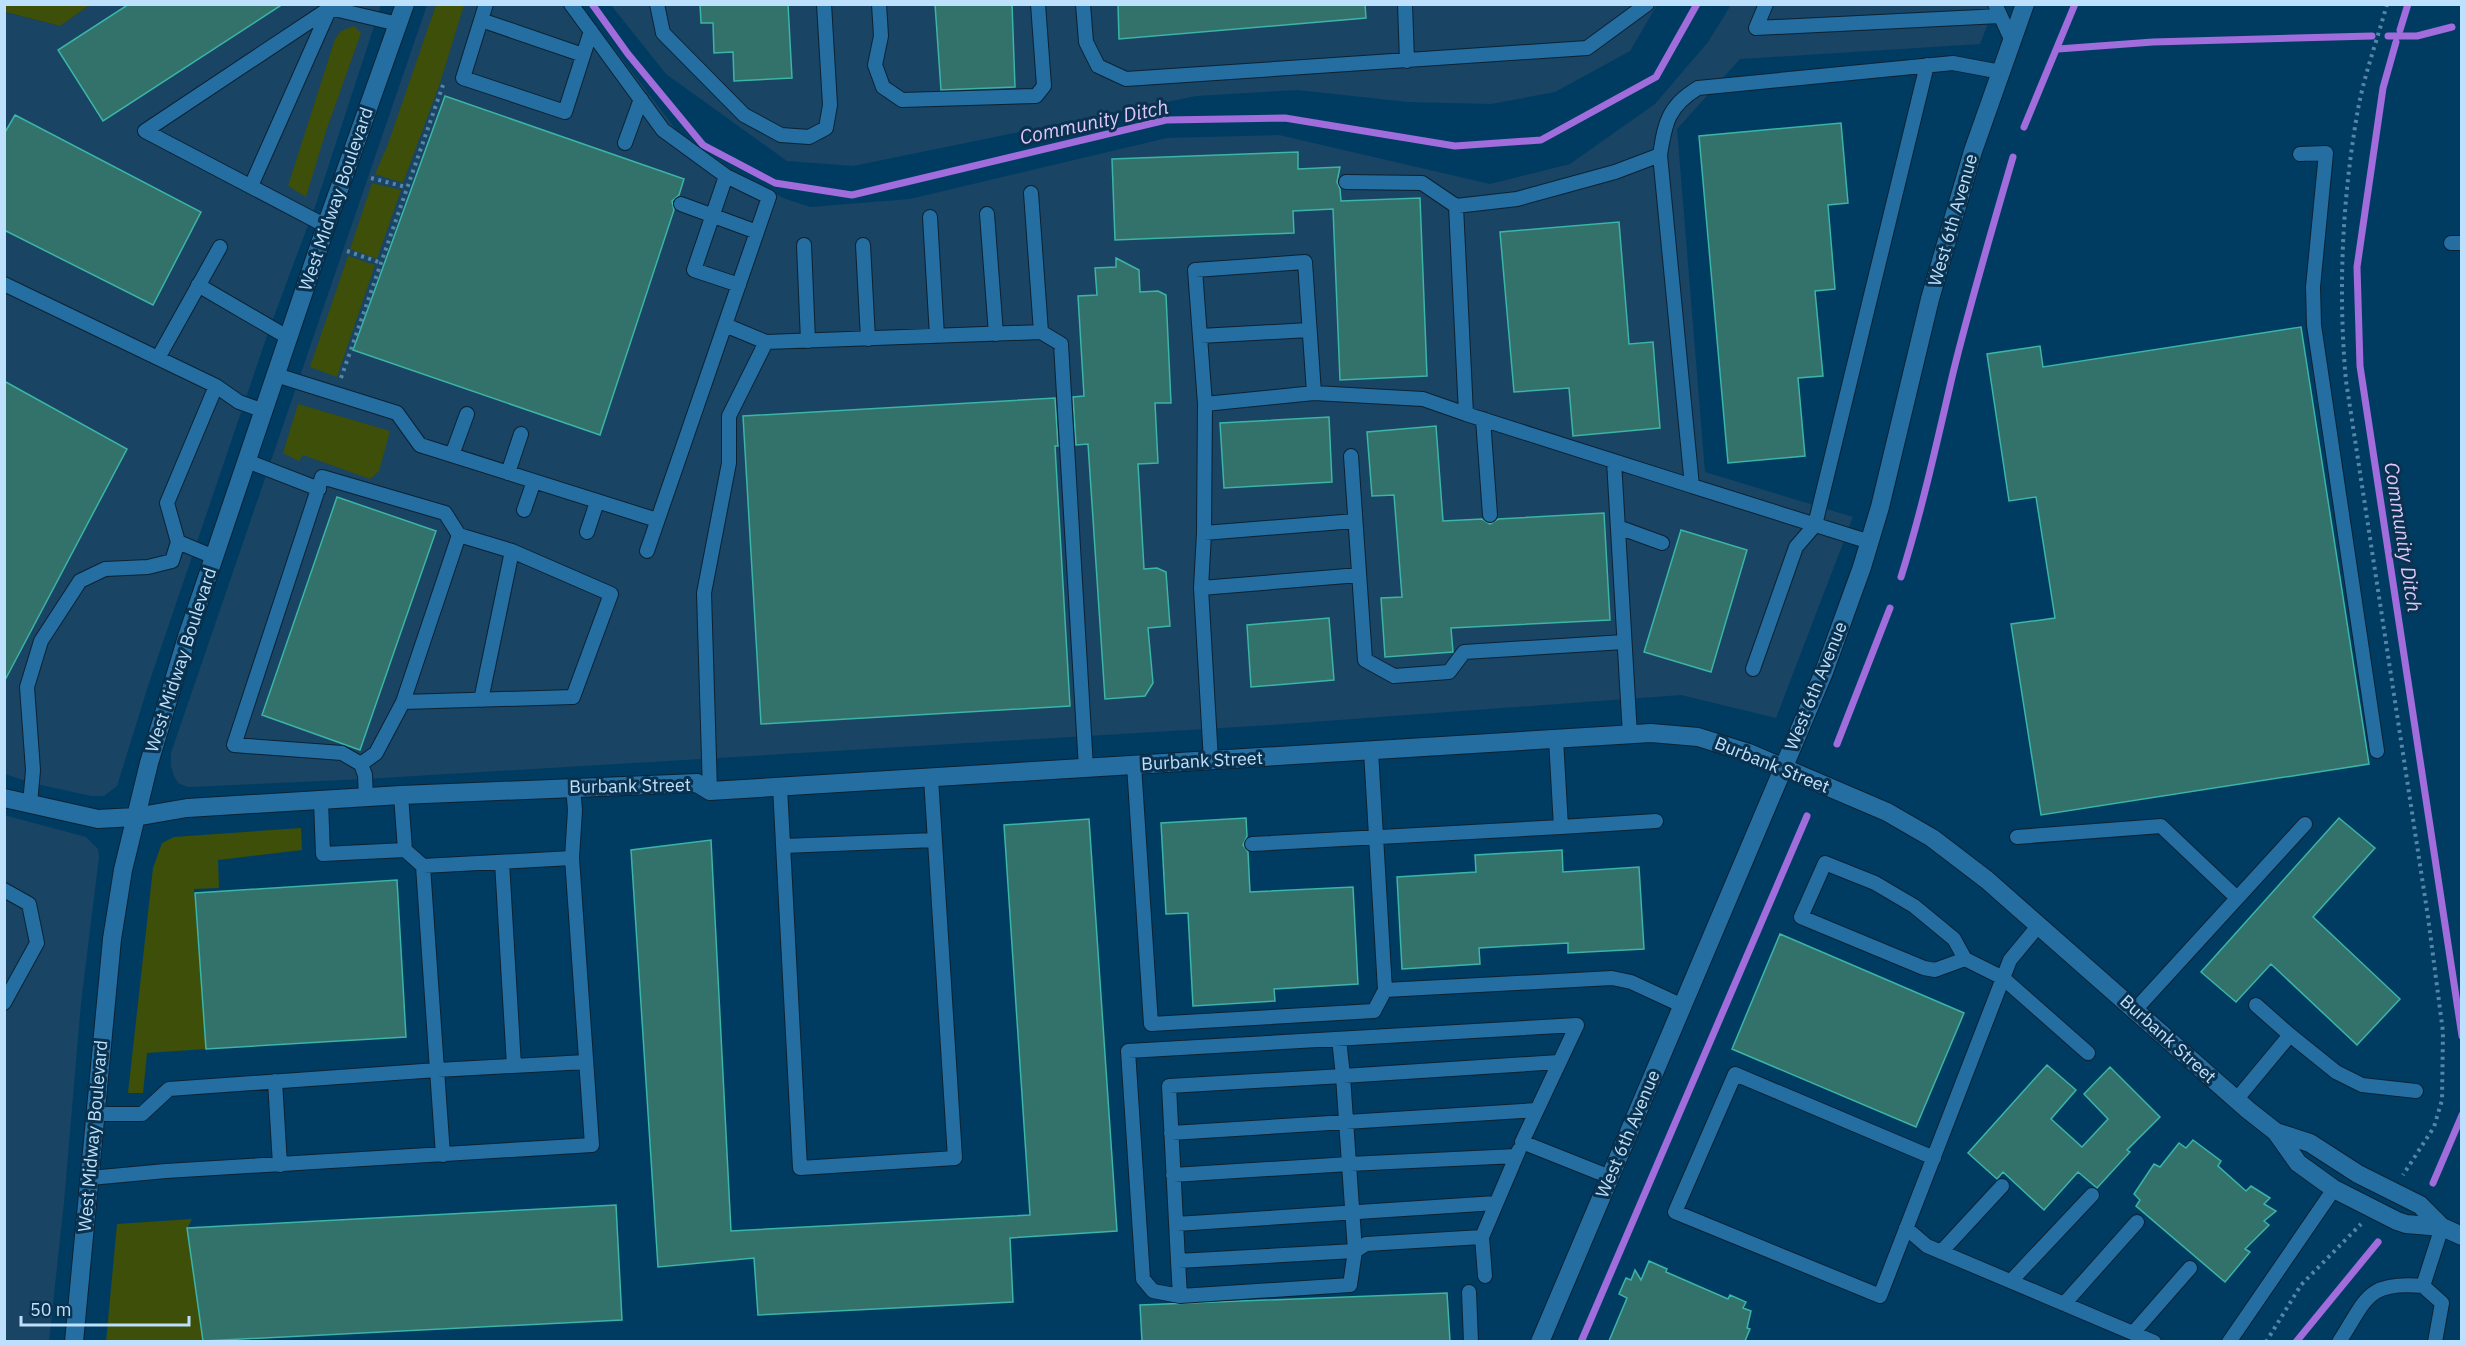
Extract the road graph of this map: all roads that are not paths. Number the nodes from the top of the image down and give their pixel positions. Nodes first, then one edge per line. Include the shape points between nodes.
1 (405, 4) edge
2 (486, 4) edge
3 (571, 4) edge
4 (657, 4) edge
5 (824, 4) edge
6 (879, 4) edge
7 (1038, 4) edge
8 (1083, 4) edge
9 (1405, 4) edge
10 (1647, 4) edge
11 (1766, 4) edge
12 (2025, 4) edge
13 (330, 8) junction
14 (1997, 10) edge
15 (481, 20) junction
16 (398, 24) junction
17 (591, 31) junction
18 (2012, 41) junction
19 (583, 55) junction
20 (1407, 61) junction
21 (1927, 65) junction
22 (2001, 72) junction
23 (641, 99) junction
24 (625, 143) dead end
25 (2300, 154) dead end
26 (1660, 155) junction
27 (726, 176) junction
28 (1346, 182) dead end
29 (251, 186) junction
30 (1031, 193) dead end
31 (681, 204) dead end
32 (1455, 206) junction
33 (987, 214) dead end
34 (712, 216) junction
35 (930, 217) dead end
36 (326, 226) junction
37 (757, 232) junction
38 (804, 245) dead end
39 (863, 245) dead end
40 (220, 247) dead end
41 (4, 284) edge
42 (198, 285) junction
43 (739, 285) junction
44 (725, 325) junction
45 (1310, 330) junction
46 (1041, 332) junction
47 (996, 334) junction
48 (937, 336) junction
49 (1200, 336) junction
50 (289, 338) junction
51 (868, 339) junction
52 (808, 341) junction
53 (766, 342) junction
54 (158, 358) junction
55 (276, 375) junction
56 (216, 386) junction
57 (1314, 393) junction
58 (1205, 404) junction
59 (264, 411) junction
60 (467, 414) dead end
61 (1466, 414) junction
62 (1483, 419) junction
63 (521, 434) dead end
64 (452, 455) junction
65 (1351, 456) dead end
66 (247, 461) junction
67 (1614, 461) junction
68 (508, 473) junction
69 (534, 481) junction
70 (1692, 486) junction
71 (319, 489) junction
72 (597, 502) junction
73 (524, 510) dead end
74 (1490, 515) dead end
75 (657, 520) junction
76 (1355, 521) junction
77 (1815, 525) junction
78 (1618, 528) junction
79 (587, 532) dead end
80 (1204, 533) junction
81 (459, 536) junction
82 (178, 542) junction
83 (1869, 542) junction
84 (1662, 543) dead end
85 (512, 551) junction
86 (647, 551) dead end
87 (214, 558) junction
88 (1359, 575) junction
89 (1201, 588) junction
90 (1624, 642) junction
91 (1752, 669) dead end
92 (481, 700) junction
93 (403, 702) junction
94 (1630, 735) junction
95 (1556, 739) junction
96 (1371, 751) junction
97 (2377, 751) dead end
98 (1211, 760) junction
99 (362, 764) junction
100 (1134, 765) junction
101 (1086, 768) junction
102 (1784, 768) junction
103 (931, 777) junction
104 (573, 787) junction
105 (780, 787) junction
106 (710, 791) junction
107 (401, 795) junction
108 (4, 798) edge
109 (366, 798) junction
110 (321, 801) junction
111 (30, 804) junction
112 (135, 817) junction
113 (1656, 822) dead end
114 (2305, 824) dead end
115 (1562, 827) junction
116 (1376, 837) junction
117 (2017, 837) dead end
118 (935, 840) junction
119 (1252, 844) dead end
120 (783, 846) junction
121 (405, 850) junction
122 (572, 858) junction
123 (502, 862) junction
124 (423, 866) junction
125 (4, 890) edge
126 (2237, 898) junction
127 (2039, 925) junction
128 (1965, 959) junction
129 (2003, 978) junction
130 (1384, 990) junction
131 (4, 1002) edge
132 (2256, 1005) dead end
133 (1683, 1006) junction
134 (2134, 1010) junction
135 (2290, 1035) junction
136 (1339, 1039) junction
137 (2088, 1053) dead end
138 (586, 1062) junction
139 (1559, 1062) junction
140 (514, 1066) junction
141 (437, 1070) junction
142 (1343, 1076) junction
143 (275, 1081) junction
144 (2416, 1091) dead end
145 (2236, 1100) junction
146 (1537, 1110) junction
147 (96, 1114) junction
148 (1346, 1123) junction
149 (2276, 1132) junction
150 (1171, 1133) junction
151 (1522, 1142) junction
152 (443, 1155) junction
153 (1516, 1156) junction
154 (1934, 1158) junction
155 (1349, 1164) junction
156 (280, 1165) junction
157 (1173, 1175) junction
158 (1610, 1177) junction
159 (90, 1178) junction
160 (2002, 1186) dead end
161 (2334, 1189) junction
162 (2092, 1195) dead end
163 (1497, 1203) junction
164 (1352, 1213) junction
165 (2137, 1222) dead end
166 (1176, 1224) junction
167 (2442, 1227) junction
168 (1906, 1228) junction
169 (2462, 1236) edge
170 (1482, 1237) junction
171 (1355, 1251) junction
172 (1941, 1252) junction
173 (1178, 1261) junction
174 (2190, 1268) dead end
175 (1485, 1276) dead end
176 (2011, 1281) junction
177 (2422, 1286) junction
178 (1469, 1292) dead end
179 (1180, 1296) junction
180 (2064, 1304) junction
181 (2133, 1333) junction
182 (74, 1341) edge
183 (1471, 1341) edge
184 (1540, 1341) edge
185 (2154, 1341) edge
186 (2229, 1341) edge
187 (2339, 1341) edge
188 (2435, 1341) edge

1 - 16 street, West Midway Boulevard
2 - 15 lane
3 - 17 lane
4 - 5 lane via 663,33 744,115 781,135 808,137 826,128 831,105
6 - 7 lane via 881,36 875,65 884,87 902,100 1036,96 1044,86
8 - 20 lane via 1086,42 1098,66 1126,79
9 - 20 lane
10 - 20 lane via 1587,48
11 - 14 lane via 1756,28
12 - 18 street, West 6th Avenue
13 - 16 lane
13 - 29 lane
13 - 29 lane via 145,131
14 - 18 lane
15 - 19 lane
15 - 19 lane via 463,78 565,112
16 - 36 street, West Midway Boulevard
17 - 19 lane
17 - 23 lane
18 - 22 street, West 6th Avenue
21 - 22 lane via 1953,63
21 - 26 lane via 1698,88 1670,112
21 - 77 lane
22 - 83 street, West 6th Avenue via 1973,151 1930,299
23 - 24 lane
23 - 27 lane via 663,130
25 - 97 lane via 2326,153 2313,286 2314,326
26 - 32 lane via 1615,172 1517,199
26 - 70 lane
27 - 34 lane
27 - 37 lane via 769,197
28 - 32 lane via 1422,183
29 - 36 lane
30 - 46 lane
31 - 34 lane
32 - 61 lane
33 - 47 lane
34 - 37 lane
34 - 43 lane via 694,270
35 - 48 lane
36 - 50 street, West Midway Boulevard
37 - 43 lane
38 - 52 lane
39 - 51 lane
40 - 42 lane
41 - 54 lane
42 - 50 lane
42 - 54 lane
43 - 44 lane
44 - 53 lane
44 - 75 lane
45 - 49 lane
45 - 49 lane via 1305,262 1196,270
45 - 57 lane
46 - 47 lane
46 - 101 lane via 1061,344
47 - 48 lane
48 - 51 lane
49 - 58 lane
50 - 55 street, West Midway Boulevard
51 - 52 lane
52 - 53 lane
53 - 106 lane via 729,416 729,463 704,593
54 - 56 lane
55 - 59 street, West Midway Boulevard
55 - 64 lane via 397,414 420,445
56 - 59 lane via 239,402
56 - 82 lane via 167,503
57 - 58 lane
57 - 61 lane via 1423,399
58 - 80 lane
59 - 66 street, West Midway Boulevard
60 - 64 lane
61 - 62 lane
62 - 67 lane
62 - 74 lane
63 - 68 lane
64 - 68 lane
65 - 76 lane
66 - 71 lane
66 - 87 street, West Midway Boulevard
67 - 70 lane
67 - 78 lane
68 - 69 lane
69 - 72 lane
69 - 73 lane
70 - 77 lane
71 - 81 lane via 322,477 445,513
71 - 99 lane via 234,745 342,753
72 - 75 lane
72 - 79 lane
75 - 86 lane
76 - 80 lane
76 - 88 lane
77 - 83 lane
77 - 91 lane via 1796,547
78 - 84 lane
78 - 90 lane
80 - 89 lane
81 - 85 lane
81 - 93 lane
82 - 87 lane
82 - 111 lane via 172,561 148,567 105,569 80,581 41,641 27,687 33,770
83 - 102 street, West 6th Avenue via 1824,672
85 - 92 lane
85 - 92 lane via 611,594 573,697
87 - 112 street, West Midway Boulevard via 168,693
88 - 89 lane
88 - 90 lane via 1365,660 1394,676 1449,672 1464,652
89 - 98 lane
90 - 94 lane
92 - 93 lane
93 - 99 lane via 376,753
94 - 95 street, Burbank Street
94 - 102 street, Burbank Street via 1698,737
95 - 96 street, Burbank Street
95 - 115 lane
96 - 98 street, Burbank Street
96 - 116 lane
98 - 100 street, Burbank Street
99 - 109 lane
100 - 101 street, Burbank Street
100 - 130 lane via 1151,1024 1374,1011
101 - 103 street, Burbank Street
102 - 127 street, Burbank Street via 1887,812 1932,838
102 - 133 street, West 6th Avenue
103 - 105 street, Burbank Street
103 - 118 lane
104 - 106 street, Burbank Street via 697,783
104 - 107 street, Burbank Street
104 - 122 lane
105 - 106 street, Burbank Street
105 - 120 lane
107 - 109 street, Burbank Street
107 - 121 lane
108 - 111 street, Burbank Street
109 - 110 street, Burbank Street
110 - 112 street, Burbank Street via 187,808
110 - 121 lane via 323,854
111 - 112 street, Burbank Street via 98,819
112 - 147 street, West Midway Boulevard via 112,939
113 - 115 lane
114 - 126 lane
115 - 116 lane
116 - 119 lane
116 - 130 lane
117 - 126 lane via 2161,826
118 - 120 lane
118 - 120 lane via 955,1158 800,1168
121 - 124 lane
122 - 123 lane
122 - 138 lane
123 - 124 lane
123 - 140 lane
124 - 141 lane
125 - 131 lane via 29,904 37,943
126 - 134 lane
127 - 129 lane via 2010,960
127 - 134 street, Burbank Street
128 - 128 lane via 1954,939 1914,906 1875,883 1825,862 1801,917 1924,968 1935,970
128 - 129 lane
129 - 137 lane
129 - 154 lane
130 - 133 lane via 1612,978 1631,982
132 - 135 lane
133 - 158 street, West 6th Avenue
134 - 145 street, Burbank Street
135 - 144 lane via 2336,1072 2362,1085
135 - 145 lane
136 - 139 lane via 1577,1025
136 - 142 lane
136 - 179 lane via 1128,1051 1143,1279 1153,1291
138 - 140 lane
138 - 152 lane via 592,1145
139 - 142 lane
139 - 146 lane
140 - 141 lane
141 - 143 lane
141 - 152 lane
142 - 148 lane
142 - 150 lane via 1168,1086
143 - 147 lane via 169,1089 142,1114
143 - 156 lane
145 - 149 street, Burbank Street
146 - 148 lane
146 - 151 lane
147 - 159 street, West Midway Boulevard
148 - 150 lane
148 - 155 lane
149 - 161 street, Burbank Street via 2298,1163
149 - 167 street, Burbank Street via 2310,1143 2358,1174 2420,1205
150 - 157 lane
151 - 153 lane
151 - 158 lane
152 - 156 lane
153 - 155 lane
153 - 163 lane
154 - 168 lane
154 - 168 lane via 1735,1074 1675,1212 1880,1296
155 - 157 lane
155 - 164 lane
156 - 159 lane
157 - 166 lane
158 - 184 street, West 6th Avenue
159 - 182 street, West Midway Boulevard
160 - 172 lane
161 - 167 street, Burbank Street via 2406,1224
161 - 186 lane
162 - 176 lane
163 - 164 lane
163 - 170 lane
164 - 166 lane
164 - 171 lane
165 - 180 lane
166 - 173 lane
167 - 169 street, Burbank Street
167 - 177 lane
168 - 172 lane
170 - 171 lane via 1366,1244
170 - 175 lane
171 - 173 lane
171 - 179 lane via 1350,1285
172 - 176 lane
173 - 179 lane
174 - 181 lane
176 - 180 lane
177 - 187 lane via 2397,1283 2370,1294
177 - 188 lane via 2442,1303
178 - 183 lane
180 - 181 lane
181 - 185 lane

